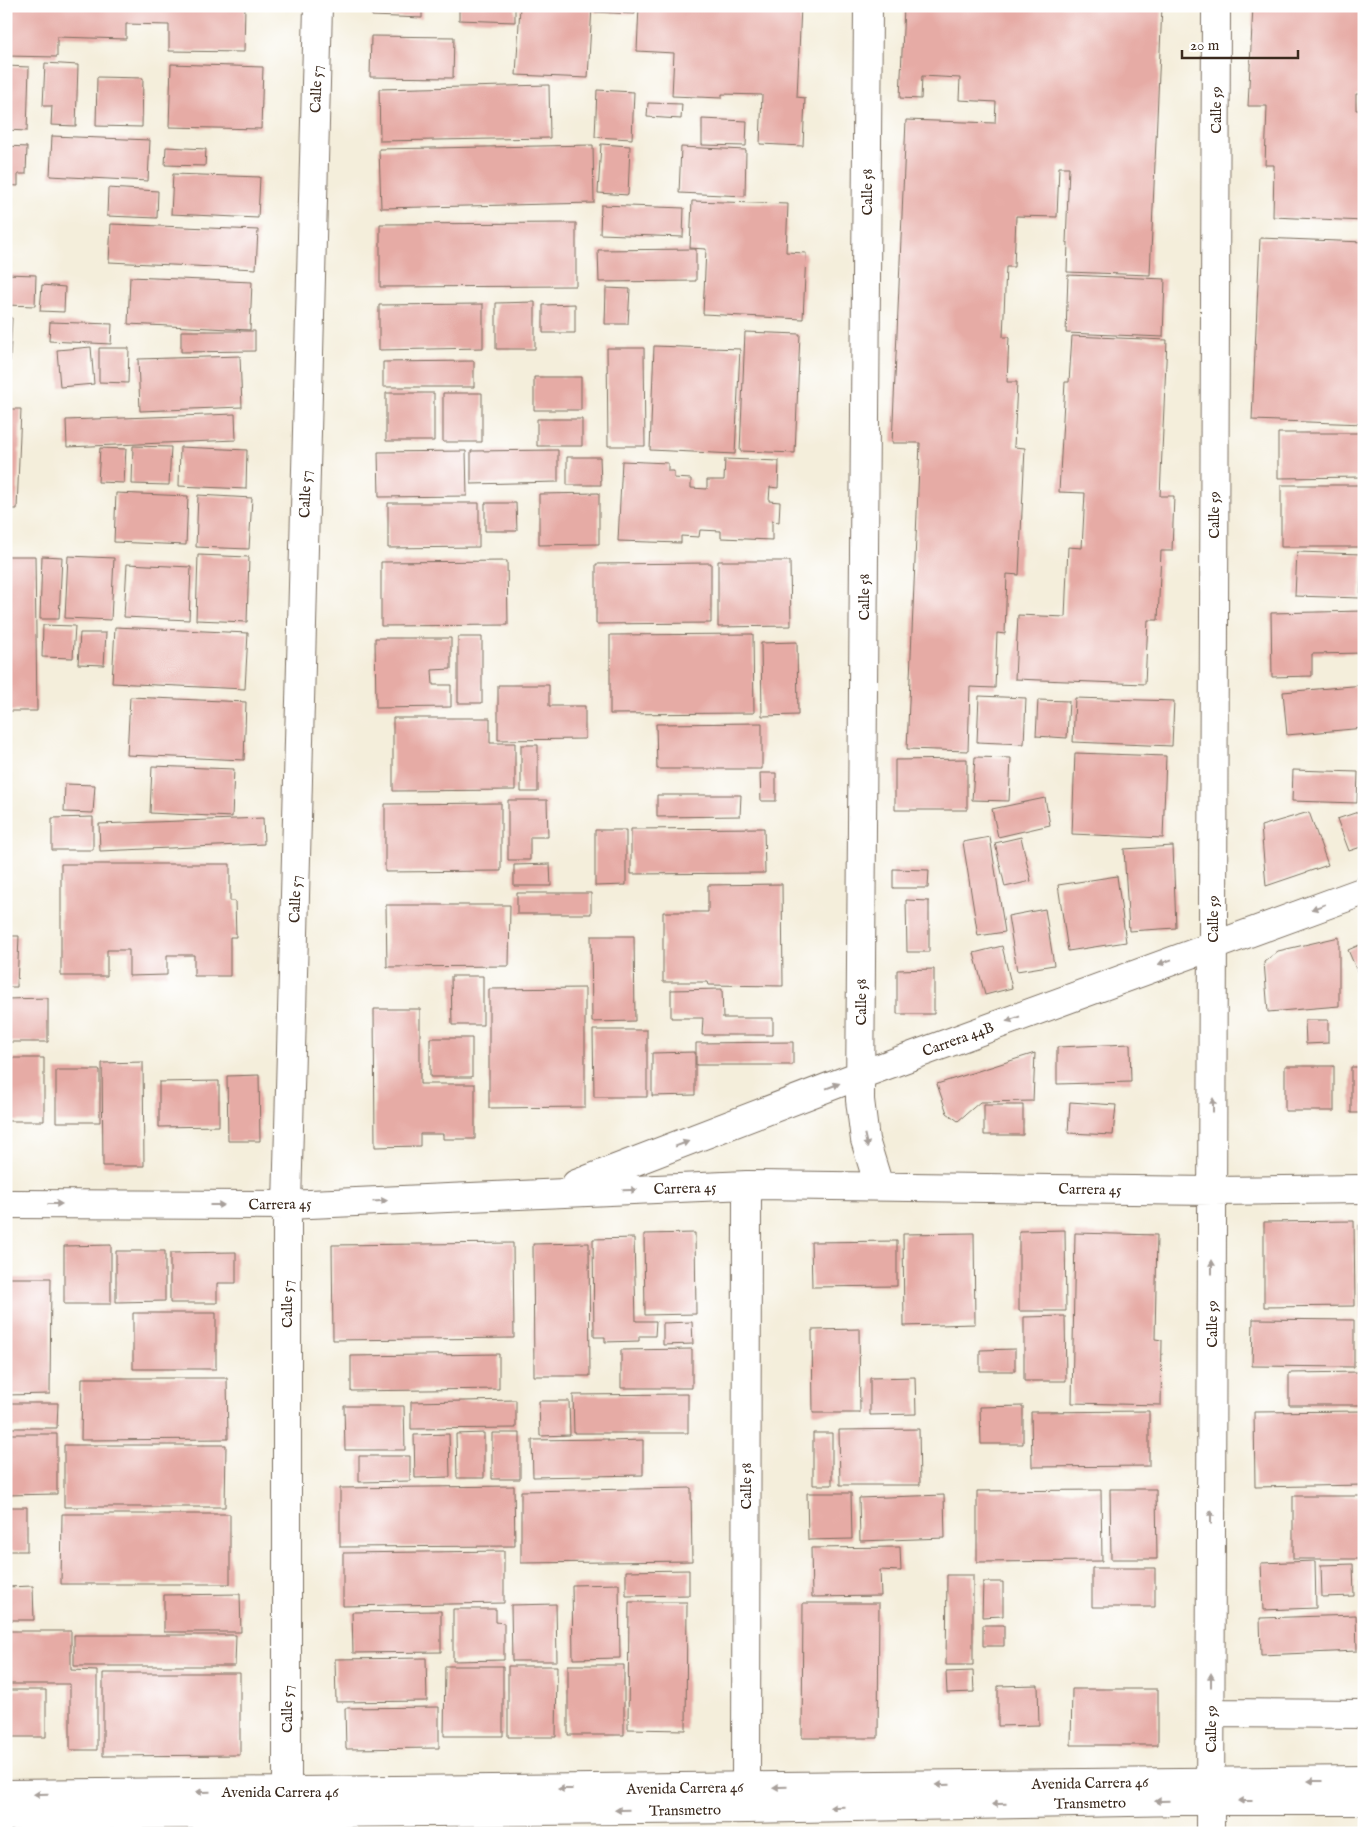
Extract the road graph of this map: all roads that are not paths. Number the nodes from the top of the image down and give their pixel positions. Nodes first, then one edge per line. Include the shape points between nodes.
1 (318, 6) edge
2 (868, 6) edge
3 (1216, 6) edge
4 (1364, 891) edge
5 (1213, 945) junction
6 (860, 1075) junction
7 (747, 1185) junction
8 (879, 1186) junction
9 (1364, 1189) edge
10 (1212, 1191) junction
11 (554, 1193) junction
12 (6, 1204) edge
13 (287, 1205) junction
14 (1211, 1713) junction
15 (1364, 1714) edge
16 (1364, 1780) edge
17 (746, 1788) junction
18 (1210, 1791) junction
19 (287, 1792) junction
20 (6, 1794) edge
21 (1364, 1801) edge
22 (6, 1816) edge
23 (1210, 1833) edge

1 - 13 street, Calle 57
2 - 6 street, Calle 58
3 - 5 street, Calle 59
4 -> 5 street, Carrera 44B
5 -> 6 street, Carrera 44B
10 -> 5 street, Calle 59
6 -> 8 street, Calle 58 via 865,1140
11 -> 6 street, Carrera 44B
7 - 8 street, Carrera 45
11 -> 7 street, Carrera 45
7 - 17 street, Calle 58
8 - 10 street, Carrera 45
9 - 10 street, Carrera 45
14 -> 10 street, Calle 59
13 -> 11 street, Carrera 45
12 -> 13 street, Carrera 45
13 - 19 street, Calle 57
14 - 15 street
14 - 18 street, Calle 59
16 -> 18 street, Avenida Carrera 46
18 -> 17 street, Avenida Carrera 46
17 -> 19 street, Avenida Carrera 46
21 -> 18 street, Transmetro
18 -> 22 street, Transmetro via 748,1809
18 - 23 street, Calle 59
19 -> 20 street, Avenida Carrera 46

